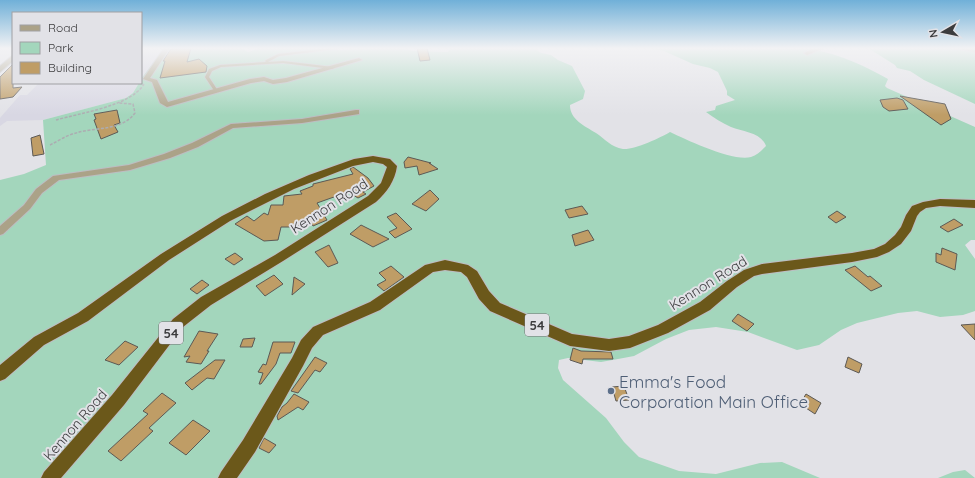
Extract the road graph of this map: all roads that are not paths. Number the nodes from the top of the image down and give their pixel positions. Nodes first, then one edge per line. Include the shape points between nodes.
1 (152, 70) edge
2 (210, 70) edge
3 (323, 70) edge
4 (216, 91) junction
5 (356, 112) dead end
6 (975, 204) edge
7 (0, 232) edge
8 (0, 374) edge
9 (50, 478) edge
10 (227, 478) edge

1 - 4 street via 146,79 155,81 167,105
2 - 4 lane via 208,77
3 - 4 street via 280,81 250,81
5 - 7 street via 289,122 231,126 167,156 130,166 56,178
6 - 10 highway, Kennon Road / 54 via 941,203 915,209 909,224 897,241 872,254 749,273 705,306 663,329 618,344 570,340 496,307 484,295 472,274 464,268 436,266 422,272 375,306 318,332 306,344 249,446
8 - 9 highway, Kennon Road / 54 via 40,341 88,314 164,258 240,210 276,191 350,164 376,159 388,161 392,166 389,181 372,199 206,301 178,323 127,389

